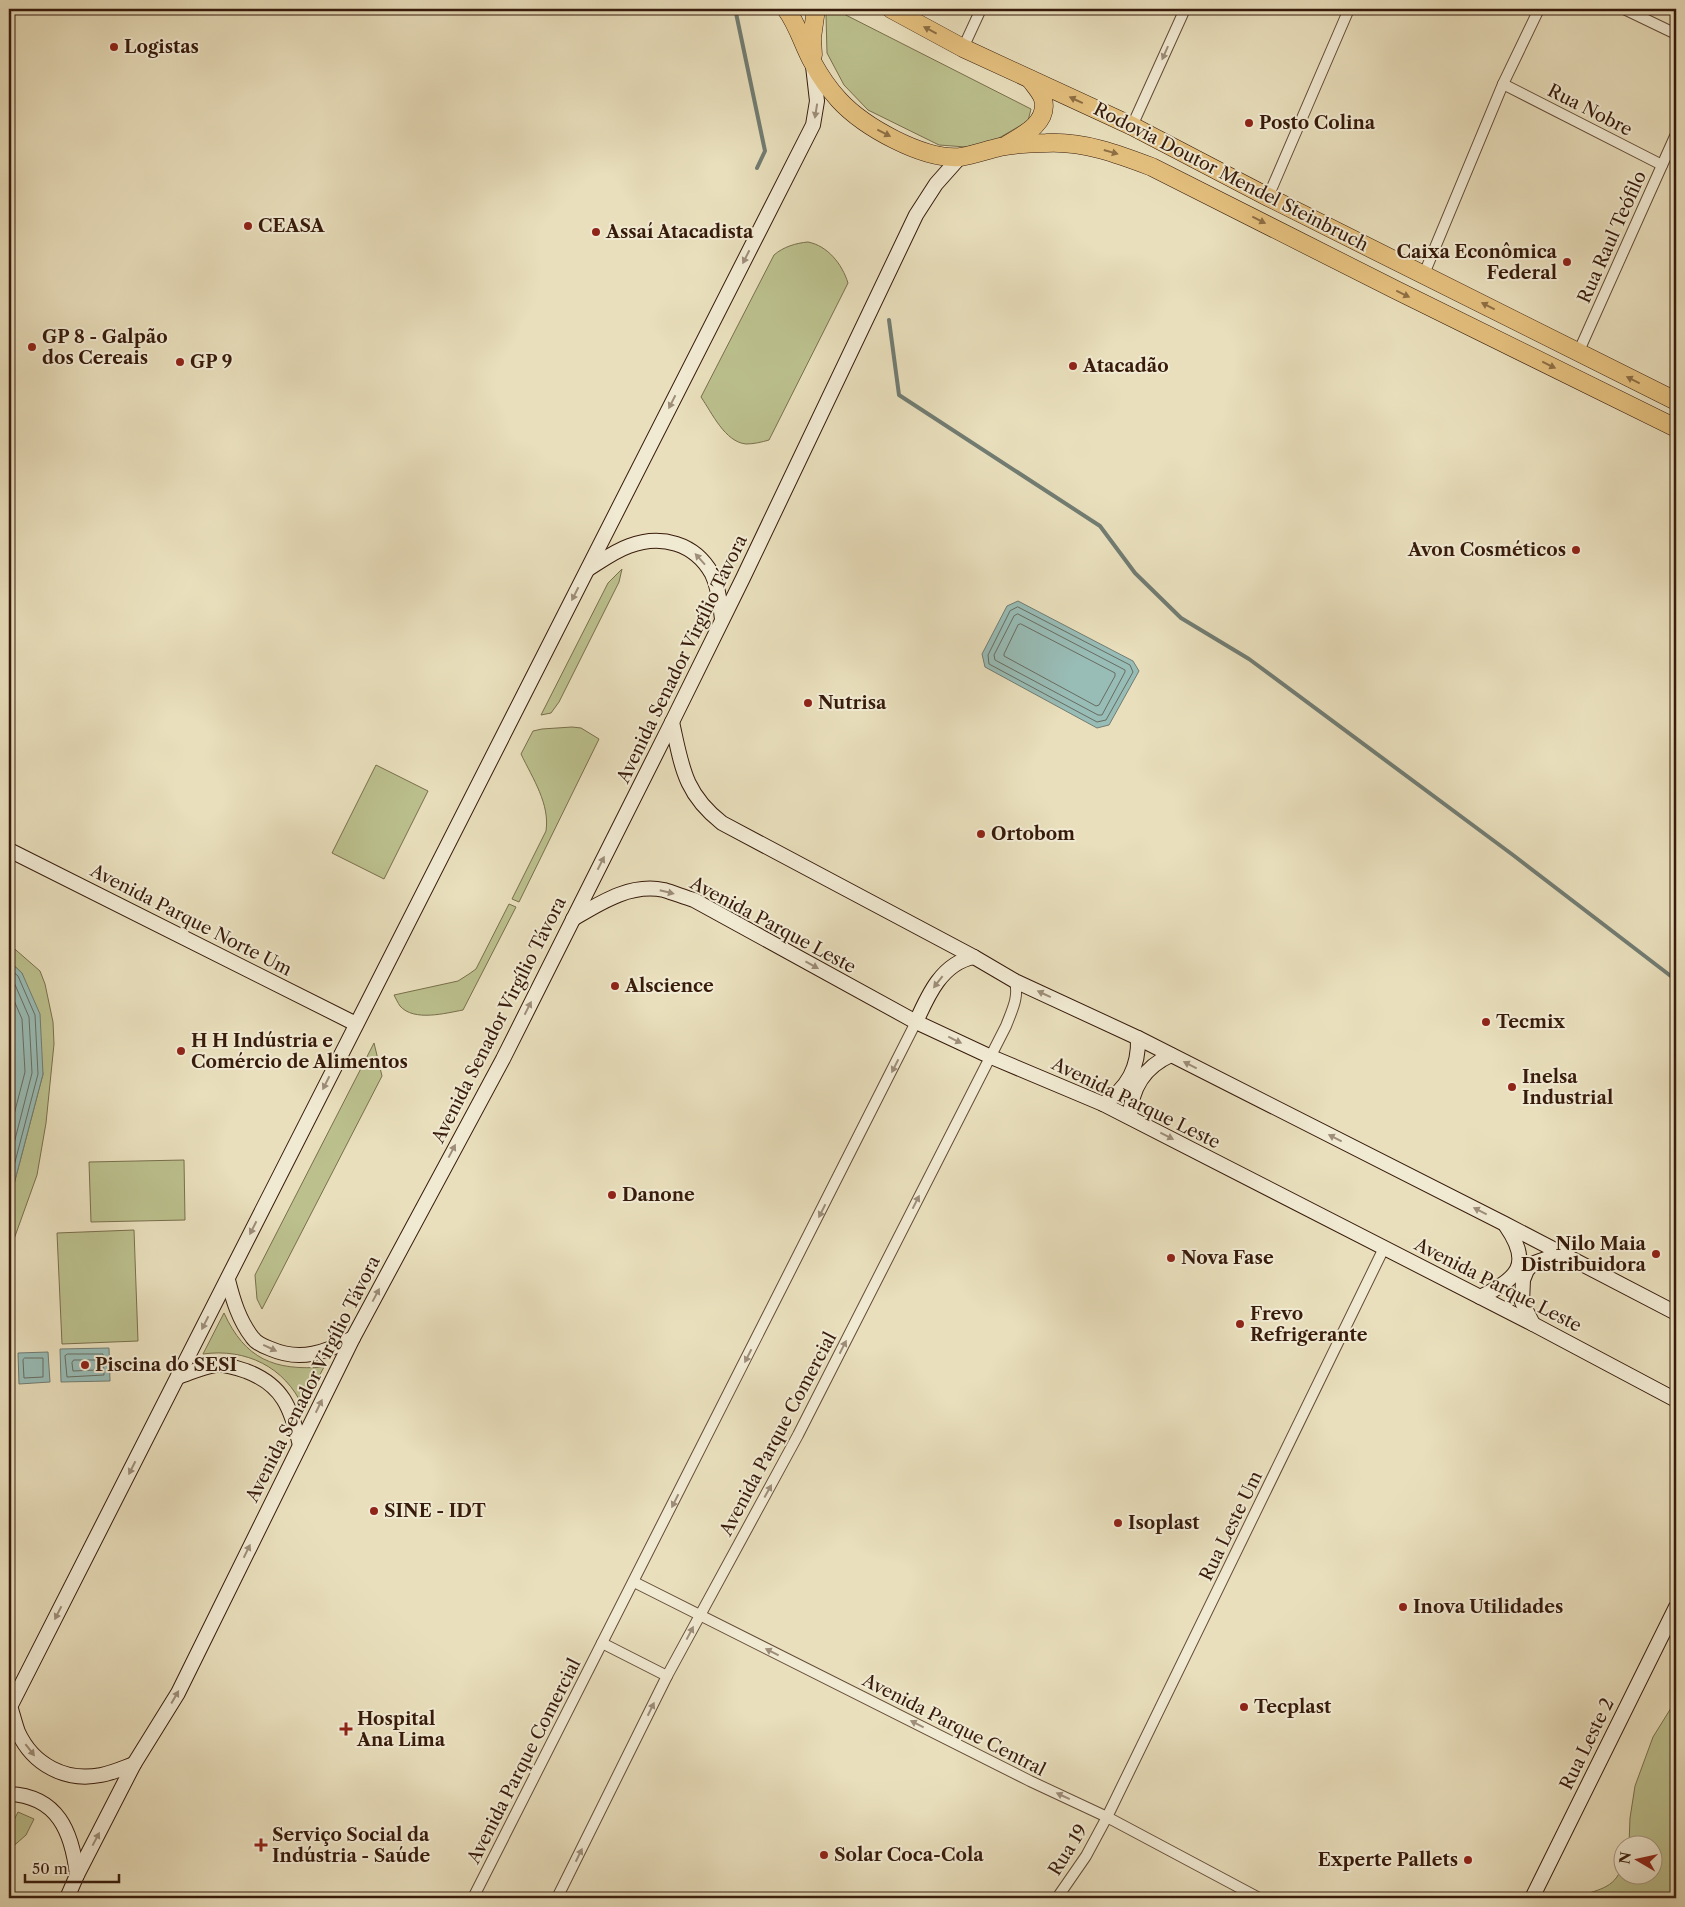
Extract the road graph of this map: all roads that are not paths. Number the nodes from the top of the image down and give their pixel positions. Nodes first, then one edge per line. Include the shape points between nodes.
1 (786, 9) edge
2 (816, 9) edge
3 (891, 9) edge
4 (981, 9) edge
5 (1184, 9) edge
6 (1349, 9) edge
7 (1539, 9) edge
8 (1624, 9) edge
9 (1676, 34) edge
10 (964, 48) junction
11 (813, 63) junction
12 (1030, 79) junction
13 (1503, 84) junction
14 (1132, 126) junction
15 (1676, 134) edge
16 (1004, 147) junction
17 (960, 157) junction
18 (1662, 165) junction
19 (1268, 197) junction
20 (1424, 274) junction
21 (1578, 352) junction
22 (1676, 402) edge
23 (1676, 428) edge
24 (588, 569) junction
25 (722, 620) junction
26 (672, 722) junction
27 (9, 850) edge
28 (573, 919) junction
29 (974, 956) junction
30 (1015, 981) junction
31 (916, 1022) junction
32 (356, 1024) junction
33 (1138, 1038) junction
34 (989, 1056) junction
35 (1171, 1056) junction
36 (1103, 1104) junction
37 (1130, 1118) junction
38 (1505, 1224) junction
39 (1384, 1248) junction
40 (1562, 1253) junction
41 (228, 1280) junction
42 (1480, 1297) junction
43 (1670, 1307) edge
44 (1676, 1313) edge
45 (1533, 1324) junction
46 (353, 1338) junction
47 (178, 1377) junction
48 (1676, 1400) edge
49 (300, 1445) junction
50 (634, 1582) junction
51 (1676, 1607) edge
52 (699, 1615) junction
53 (602, 1643) junction
54 (667, 1676) junction
55 (10, 1708) edge
56 (134, 1764) junction
57 (9, 1794) edge
58 (1107, 1817) junction
59 (77, 1875) junction
60 (67, 1898) edge
61 (473, 1898) edge
62 (557, 1898) edge
63 (1056, 1898) edge
64 (1259, 1898) edge
65 (1532, 1898) edge

1 - 11 highway, Rodovia Doutor Mendel Steinbruch
2 - 11 highway
10 -> 3 highway, Rodovia Doutor Mendel Steinbruch
4 - 10 street
5 -> 14 street
6 - 19 street
7 - 13 street
8 - 9 street
10 - 12 highway, Rodovia Doutor Mendel Steinbruch
11 -> 17 highway, Rodovia Doutor Mendel Steinbruch via 838,99 861,120 917,150
11 -> 24 main road via 817,101 814,125
14 -> 12 highway, Rodovia Doutor Mendel Steinbruch
12 - 16 highway via 1043,99 1040,117 1028,132
13 - 18 street, Rua Nobre
13 - 20 street
14 - 19 highway, Rodovia Doutor Mendel Steinbruch
15 - 18 street, Rua Raul Teófilo
16 - 17 highway, Rodovia Doutor Mendel Steinbruch
16 -> 23 highway, Rodovia Doutor Mendel Steinbruch via 1047,142 1074,144 1152,166
17 - 25 main road, Avenida Senador Virgílio Távora via 936,184 916,215
18 - 21 street, Rua Raul Teófilo
19 - 20 highway, Rodovia Doutor Mendel Steinbruch
21 -> 20 highway, Rodovia Doutor Mendel Steinbruch
22 -> 21 highway, Rodovia Doutor Mendel Steinbruch
25 -> 24 main road via 712,575 700,557 673,542 660,540 627,546
24 -> 32 main road
25 - 26 main road, Avenida Senador Virgílio Távora
28 -> 26 main road, Avenida Senador Virgílio Távora
26 - 29 main road via 681,763 691,789 705,809 722,822
27 - 32 main road, Avenida Parque Norte Um
28 -> 31 main road, Avenida Parque Leste via 612,897 634,890 662,890 694,900
46 -> 28 main road, Avenida Senador Virgílio Távora via 503,1059
29 - 30 main road
29 -> 31 main road via 964,958 940,978
33 -> 30 main road
30 - 34 street, Avenida Parque Comercial via 1016,1002
31 -> 34 main road, Avenida Parque Leste
31 -> 50 street, Avenida Parque Comercial
32 -> 41 main road
33 - 35 main road
33 - 36 main road via 1138,1058 1131,1076 1120,1092
34 - 36 main road, Avenida Parque Leste
52 -> 34 street, Avenida Parque Comercial via 798,1435
35 - 37 main road via 1156,1063 1138,1082
38 -> 35 main road
36 - 37 main road, Avenida Parque Leste
37 -> 39 main road, Avenida Parque Leste
38 - 40 main road
38 - 42 main road via 1520,1249 1517,1270 1502,1286
39 - 42 main road, Avenida Parque Leste
39 - 58 street, Rua Leste Um
40 - 43 main road
40 - 45 main road via 1534,1263 1522,1280 1522,1302
41 -> 46 main road via 244,1326 253,1339 266,1347 295,1356 312,1355
41 -> 47 main road
42 - 45 main road, Avenida Parque Leste
43 - 44 main road
45 - 48 main road, Avenida Parque Leste
49 -> 46 main road, Avenida Senador Virgílio Távora
47 - 49 main road via 217,1365 257,1375 286,1401
47 -> 55 main road
56 -> 49 main road, Avenida Senador Virgílio Távora via 178,1693
50 - 52 street, Avenida Parque Central
50 - 53 street, Avenida Parque Comercial
51 - 65 main road, Rua Leste 2
54 -> 52 street, Avenida Parque Comercial
58 -> 52 street, Avenida Parque Central
53 - 54 street
53 - 61 street, Avenida Parque Comercial
62 -> 54 street, Avenida Parque Comercial
55 -> 56 main road via 27,1747 36,1758 54,1770 84,1777
59 -> 56 main road, Avenida Senador Virgílio Távora
57 - 59 main road via 29,1796 49,1808 59,1819 74,1850
58 - 63 street, Rua 19 via 1086,1856
58 - 64 street, Avenida Parque Central
59 - 60 main road, Avenida Senador Virgílio Távora

